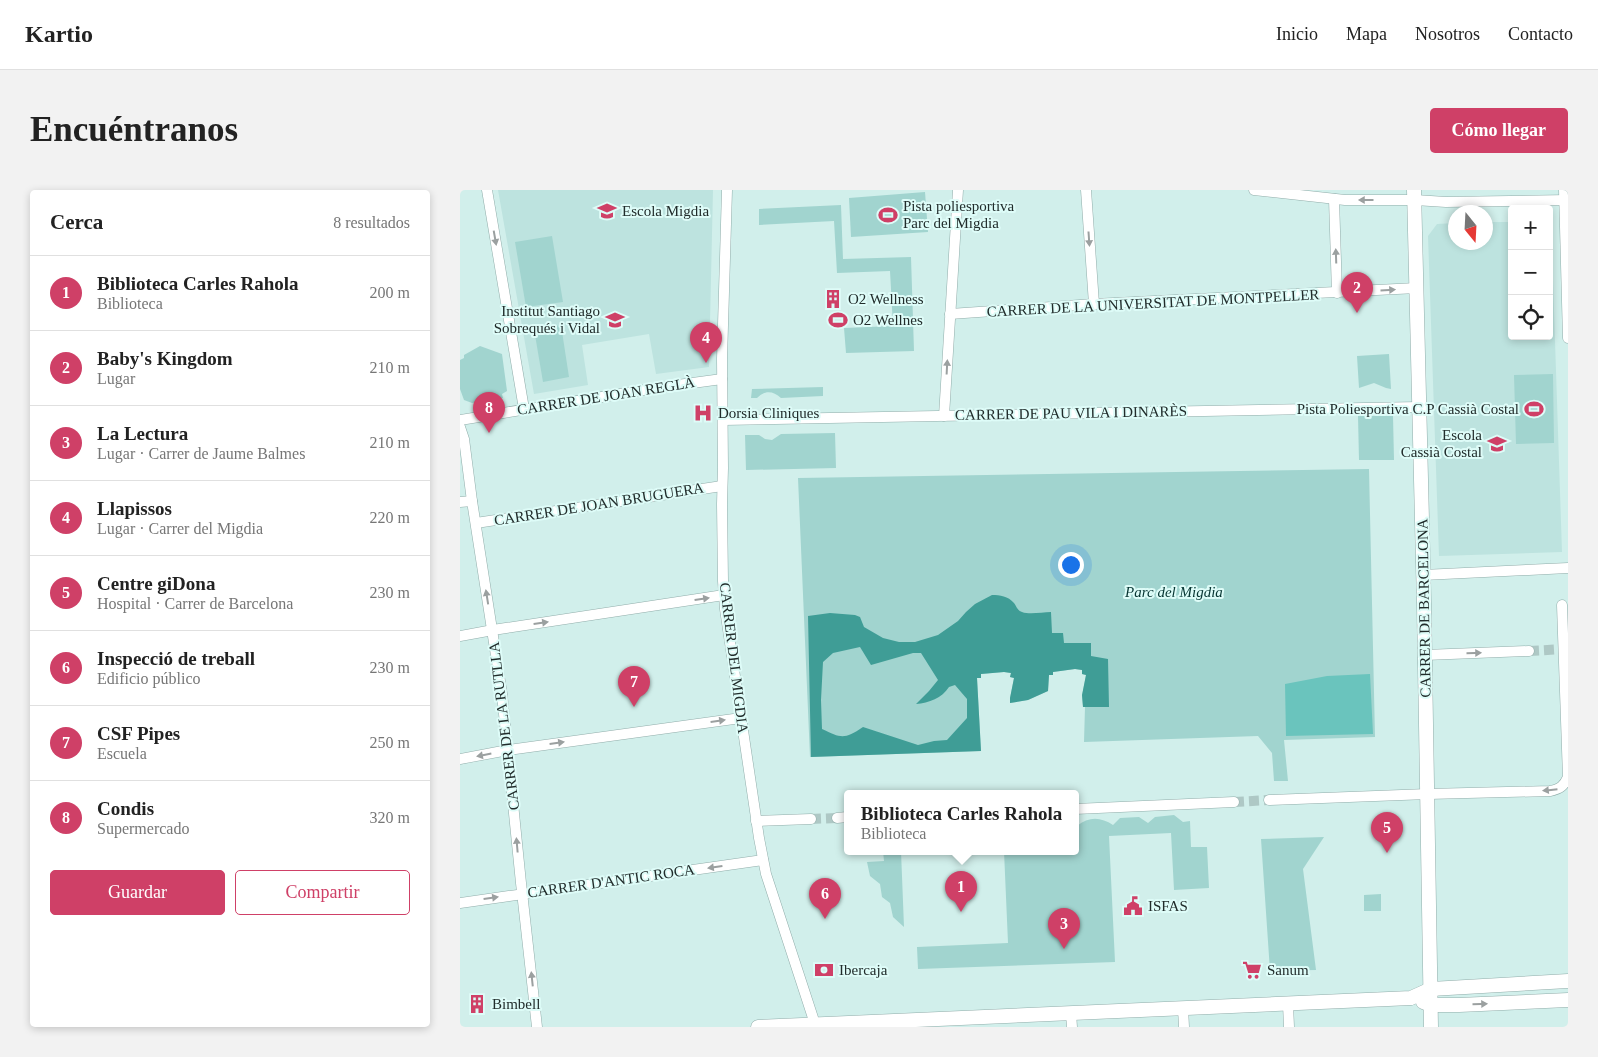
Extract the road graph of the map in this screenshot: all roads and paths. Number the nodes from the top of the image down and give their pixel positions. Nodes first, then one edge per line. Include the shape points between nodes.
1 (487, 190) edge
2 (727, 190) edge
3 (958, 190) edge
4 (1086, 190) edge
5 (1254, 190) edge
6 (1414, 195) edge
7 (1565, 196) edge
8 (1334, 199) junction
9 (1417, 288) junction
10 (1337, 293) junction
11 (1094, 304) junction
12 (950, 314) junction
13 (1568, 338) edge
14 (722, 379) junction
15 (1420, 407) junction
16 (524, 409) junction
17 (944, 416) junction
18 (460, 420) edge
19 (723, 420) junction
20 (460, 426) edge
21 (722, 486) junction
22 (472, 501) junction
23 (460, 502) edge
24 (476, 523) junction
25 (1568, 568) edge
26 (1424, 575) junction
27 (724, 595) junction
28 (1562, 605) dead end
29 (492, 630) junction
30 (460, 636) edge
31 (1529, 651) tunnel mouth
32 (1425, 655) junction
33 (741, 718) junction
34 (508, 750) junction
35 (460, 760) edge
36 (1428, 794) junction
37 (1269, 800) tunnel mouth
38 (1234, 802) tunnel mouth
39 (1079, 809) edge
40 (811, 819) tunnel mouth
41 (756, 821) junction
42 (763, 860) junction
43 (522, 894) junction
44 (460, 902) edge
45 (1568, 981) edge
46 (1431, 989) junction
47 (1411, 998) junction
48 (1568, 1000) edge
49 (1288, 1004) junction
50 (1431, 1005) junction
51 (1183, 1008) junction
52 (1071, 1020) edge
53 (969, 1022) edge
54 (816, 1026) edge
55 (537, 1027) edge
56 (758, 1027) edge
57 (1184, 1027) edge
58 (1289, 1027) edge
59 (1431, 1027) edge

1 -> 16 street
2 - 14 street, CARRER DEL MIGDIA
3 - 12 street
4 -> 11 street
5 - 8 street
6 - 7 street via 1446,202
6 -> 8 street
6 - 9 main road, CARRER DE BARCELONA
7 - 13 street
10 -> 8 street
10 -> 9 street, CARRER DE LA UNIVERSITAT DE MONTPELLER
9 - 15 main road, CARRER DE BARCELONA
10 - 11 street, CARRER DE LA UNIVERSITAT DE MONTPELLER
11 - 12 street, CARRER DE LA UNIVERSITAT DE MONTPELLER
17 -> 12 street
14 - 16 street, CARRER DE JOAN REGLÀ
14 - 19 street, CARRER DEL MIGDIA
15 - 17 street, CARRER DE PAU VILA I DINARÈS
15 - 26 main road, CARRER DE BARCELONA
16 - 18 street, CARRER DE JOAN REGLÀ
17 - 19 street, CARRER DE PAU VILA I DINARÈS
19 - 21 street, CARRER DEL MIGDIA
20 - 22 street, CARRER DE LA RUTLLA
21 - 24 street, CARRER DE JOAN BRUGUERA
21 - 27 street, CARRER DEL MIGDIA
22 - 23 street
22 - 24 street, CARRER DE LA RUTLLA
29 -> 24 street, CARRER DE LA RUTLLA
25 - 26 street
26 - 32 main road, CARRER DE BARCELONA
29 -> 27 street
27 - 33 street, CARRER DEL MIGDIA
28 -> 36 street via 1568,777 1565,783 1561,788 1550,791
29 - 30 street
29 - 34 street, CARRER DE LA RUTLLA
32 -> 31 street
32 - 36 main road, CARRER DE BARCELONA
34 -> 33 street
33 - 41 street, CARRER DEL MIGDIA
34 -> 35 street
43 -> 34 street, CARRER DE LA RUTLLA
36 - 37 street
36 - 46 main road, CARRER DE BARCELONA
38 - 39 street
40 - 41 street
41 - 42 street, CARRER DEL MIGDIA
42 -> 43 street, CARRER D'ANTIC ROCA
42 - 54 street, CARRER DEL MIGDIA
44 -> 43 street, CARRER D'ANTIC ROCA
55 -> 43 street, CARRER DE LA RUTLLA
45 - 46 main road
46 - 47 main road
46 - 50 main road, CARRER DE BARCELONA
47 - 49 main road
47 - 50 main road
50 -> 48 main road
49 - 51 main road
49 - 58 street
50 - 59 main road, CARRER DE BARCELONA
51 - 52 main road
51 - 57 street
52 - 53 main road
53 - 54 main road
54 - 56 main road

